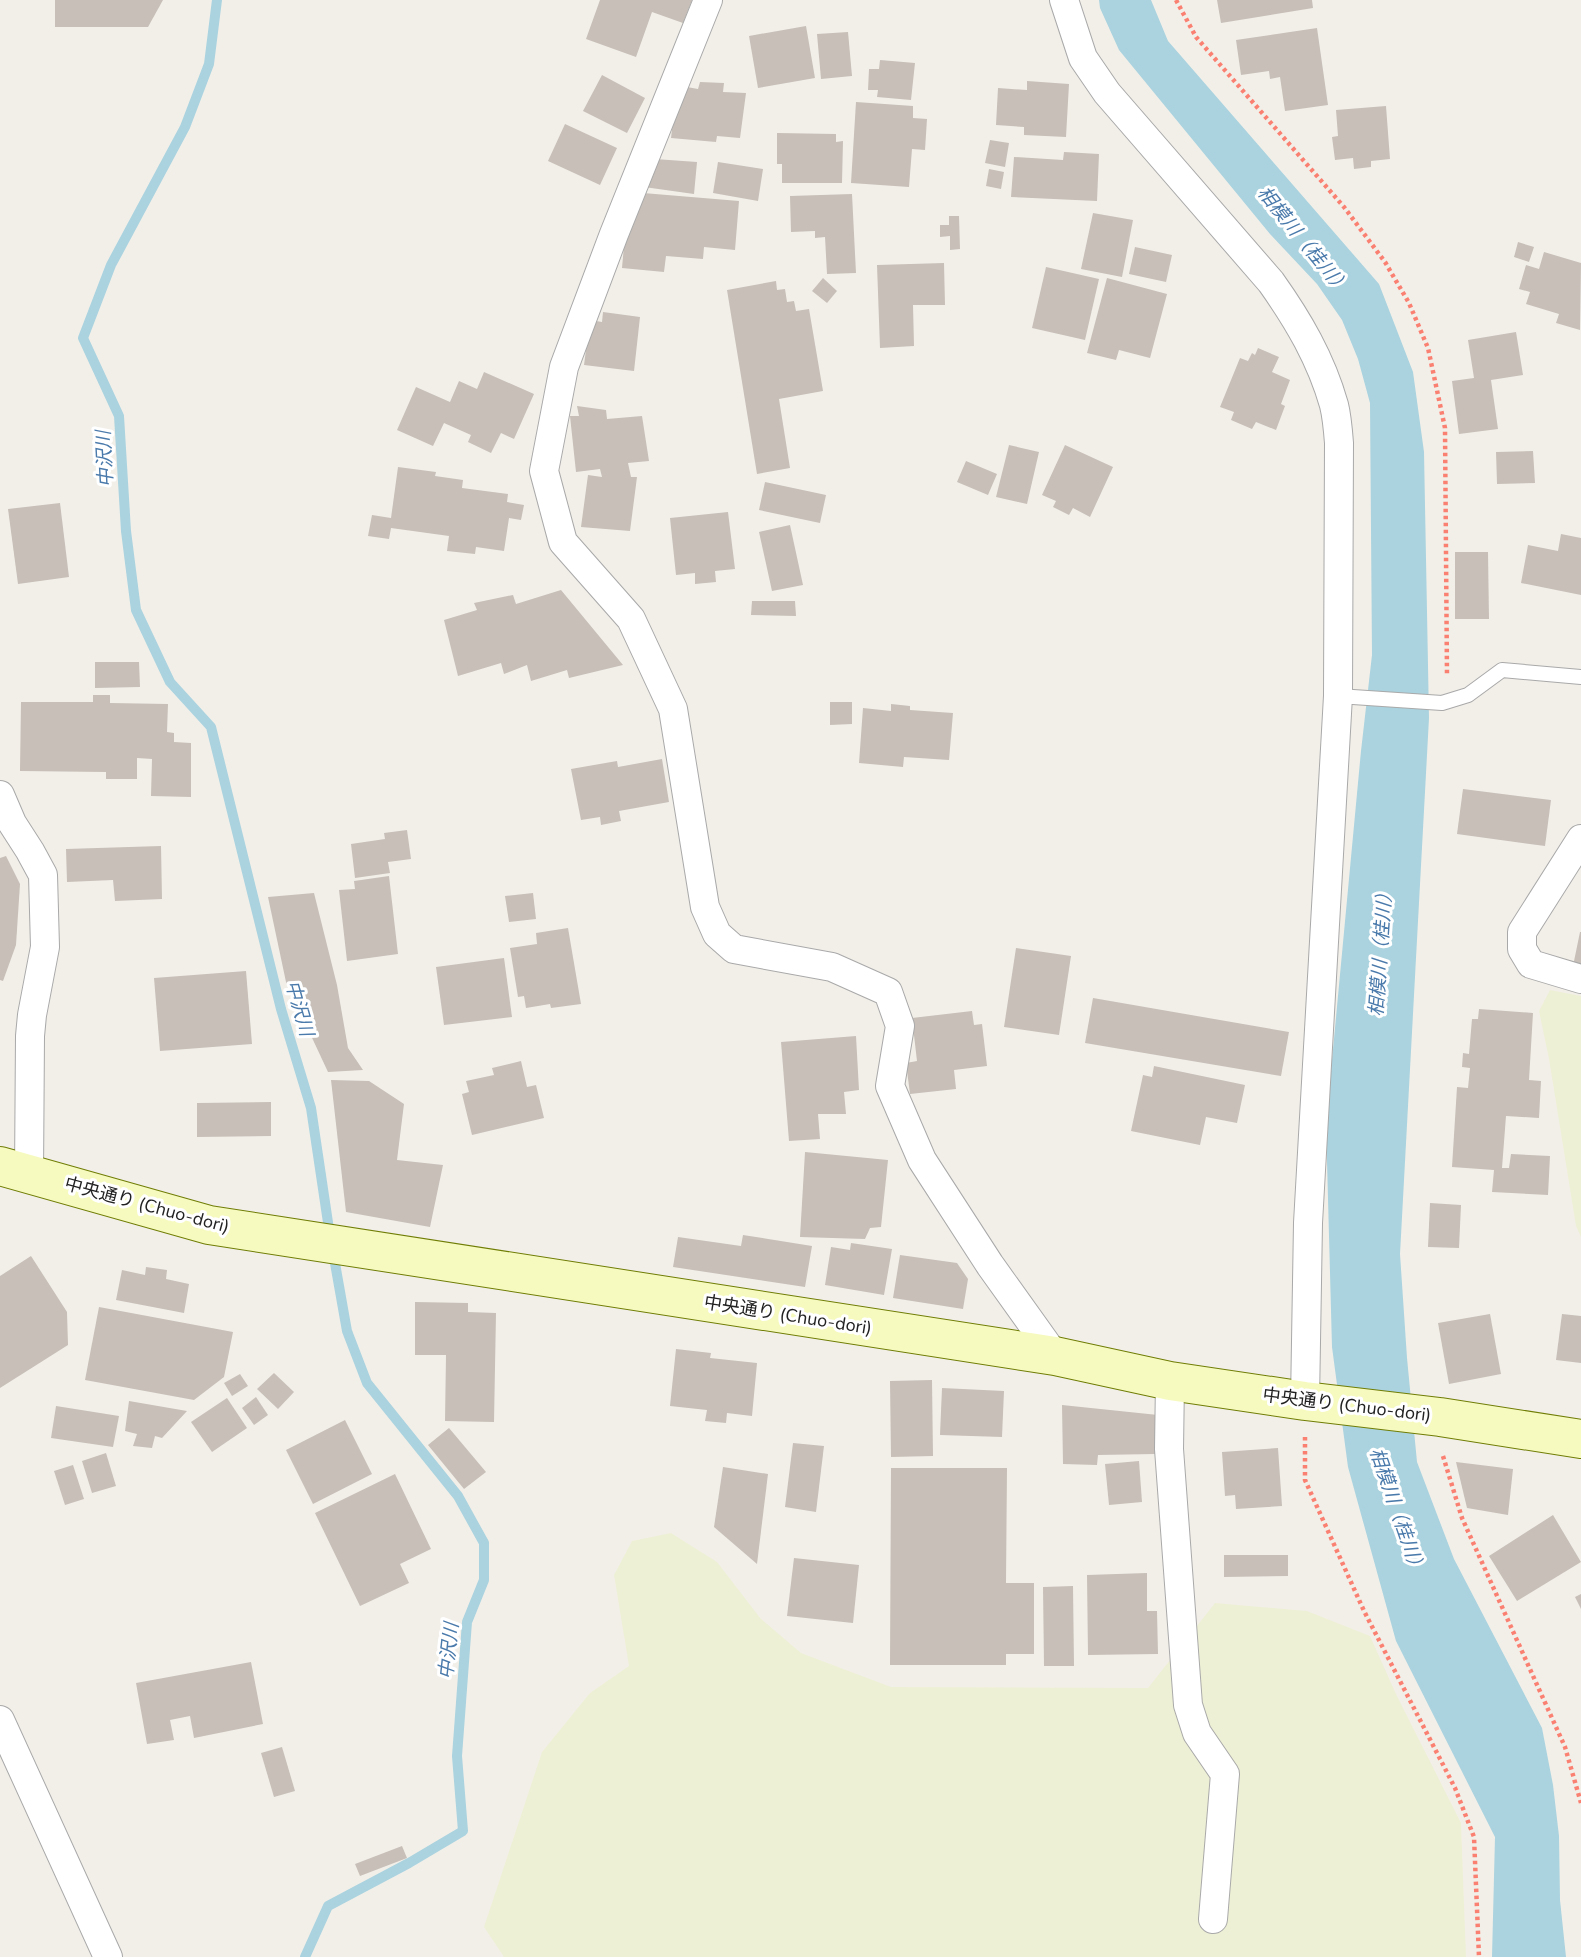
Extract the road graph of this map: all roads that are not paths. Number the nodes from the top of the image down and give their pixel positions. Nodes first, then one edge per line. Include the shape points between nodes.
1 (708, 0) edge
2 (1064, 0) edge
3 (1581, 677) edge
4 (1345, 697) junction
5 (0, 795) edge
6 (1581, 839) edge
7 (1581, 979) edge
8 (14, 1170) edge
9 (1055, 1356) junction
10 (1170, 1381) junction
11 (1312, 1402) junction
12 (1581, 1439) edge
13 (0, 1720) edge
14 (1213, 1919) dead end
15 (108, 1957) edge

1 - 9 street via 564,367 544,471 547,483 563,542 631,619 673,709 705,907 718,934 734,948 832,967 888,992 900,1026 890,1086 922,1160
2 - 4 street via 1083,58 1271,282 1310,343 1326,379 1339,443
3 - 4 lane via 1502,670 1468,695 1445,702
4 - 11 street via 1308,1223
5 - 8 street via 43,875 45,947 32,1015
6 - 7 street via 1522,932 1522,949 1531,964
8 - 9 street, 中央通り (Chuo-dori) via 209,1225
9 - 10 street, 中央通り (Chuo-dori)
10 - 11 street, 中央通り (Chuo-dori)
10 - 14 street via 1169,1449 1188,1705 1196,1733 1225,1774
11 - 12 street, 中央通り (Chuo-dori)
13 - 15 street

